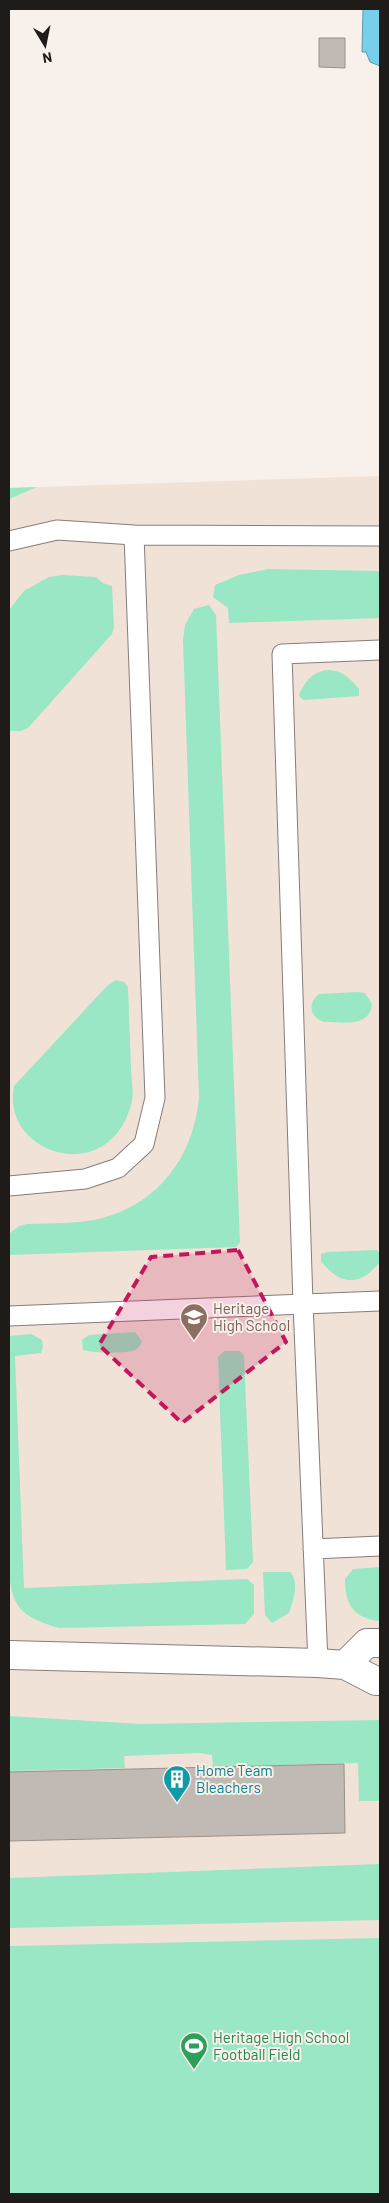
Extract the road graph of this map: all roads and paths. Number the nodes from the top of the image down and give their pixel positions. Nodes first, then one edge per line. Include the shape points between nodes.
1 (134, 535) junction
2 (380, 536) edge
3 (9, 541) edge
4 (380, 650) edge
5 (9, 1186) edge
6 (380, 1301) edge
7 (303, 1303) junction
8 (9, 1316) edge
9 (380, 1546) edge
10 (313, 1549) junction
11 (380, 1643) edge
12 (9, 1654) edge
13 (318, 1663) junction
14 (345, 1665) junction
15 (380, 1680) edge

1 - 2 lane
1 - 3 lane via 57,530
1 - 5 lane via 155,1098 144,1144 118,1168 85,1179
4 - 7 lane via 282,654
6 - 7 lane
7 - 8 lane
7 - 10 lane
9 - 10 lane
10 - 13 lane
11 - 14 street via 367,1643
12 - 13 street
13 - 14 street
14 - 15 street

